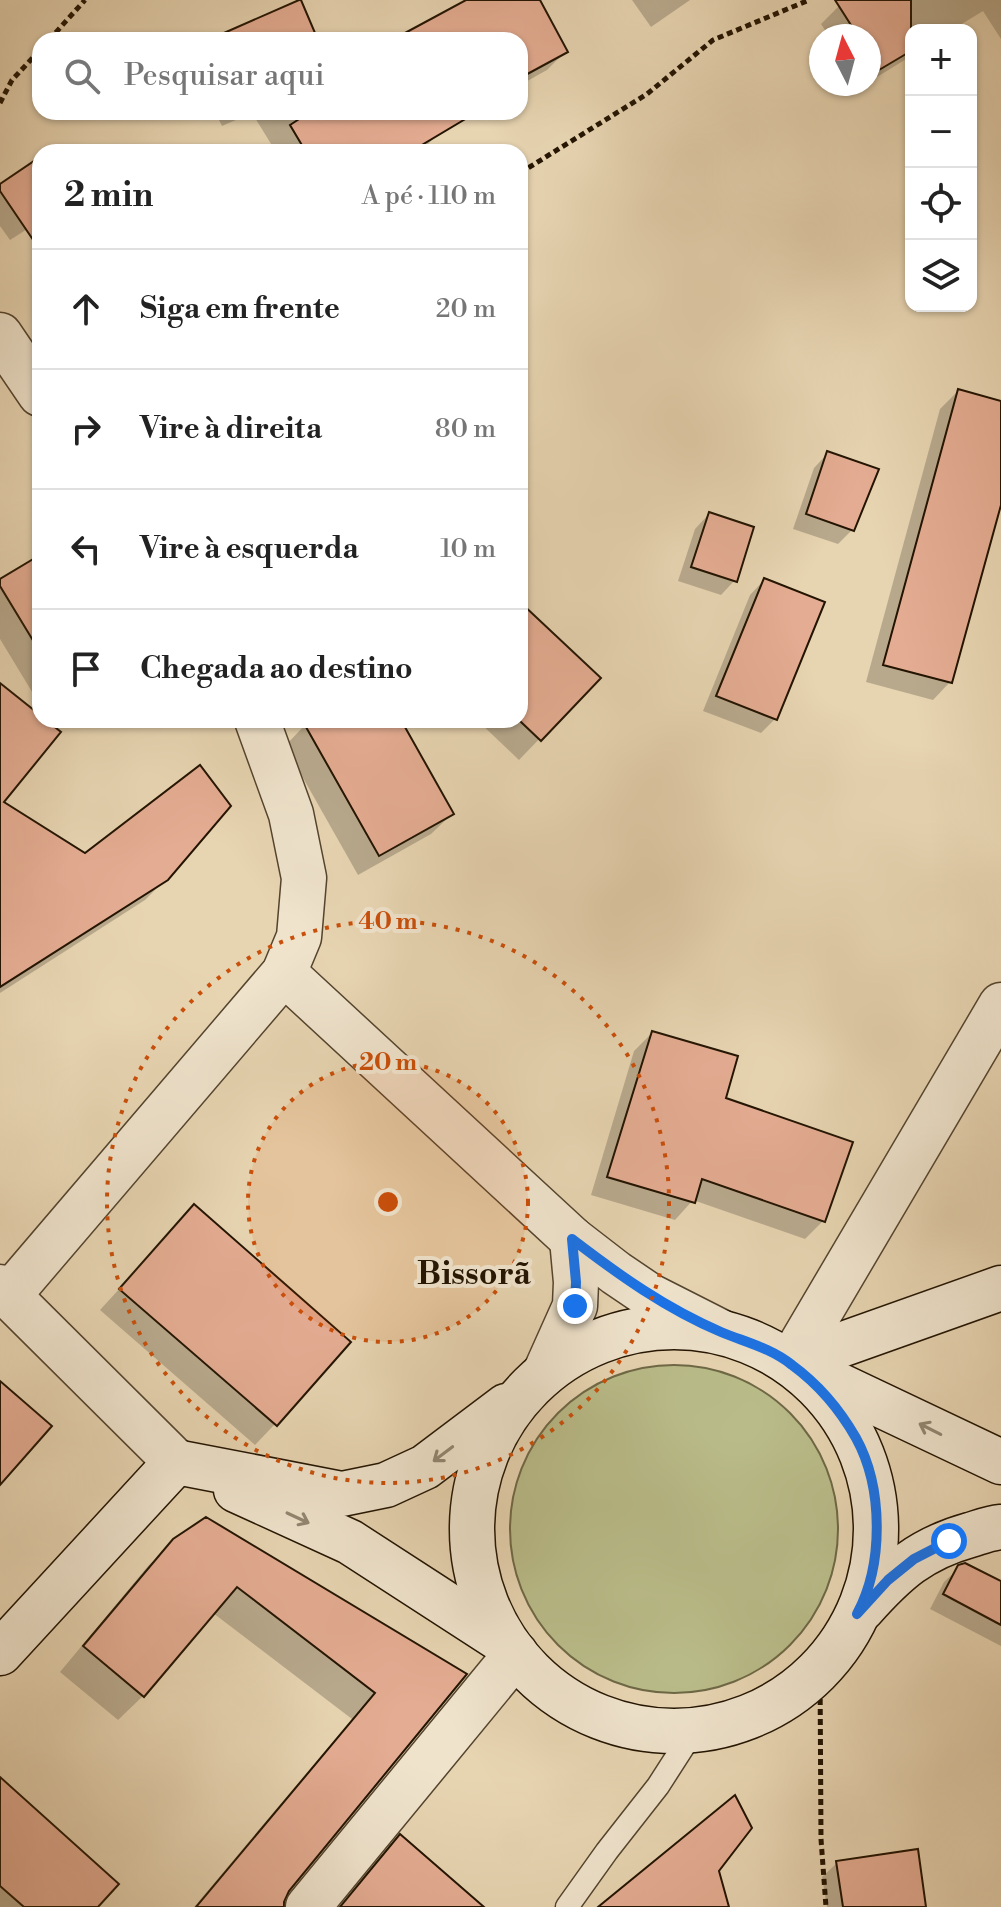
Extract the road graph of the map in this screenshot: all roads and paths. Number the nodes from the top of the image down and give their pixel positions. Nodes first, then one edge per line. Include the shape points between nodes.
1 (85, 0) edge
2 (809, 0) edge
3 (56, 32) edge
4 (32, 59) edge
5 (0, 103) edge
6 (528, 168) edge
7 (0, 335) edge
8 (32, 382) edge
9 (260, 728) edge
10 (284, 973) junction
11 (1001, 1005) edge
12 (572, 1239) junction
13 (1001, 1288) edge
14 (4, 1291) edge
15 (721, 1332) junction
16 (790, 1363) junction
17 (536, 1382) junction
18 (176, 1462) junction
19 (1001, 1462) edge
20 (1001, 1527) edge
21 (857, 1614) junction
22 (512, 1649) junction
23 (0, 1653) edge
24 (820, 1669) junction
25 (694, 1730) junction
26 (308, 1907) edge
27 (567, 1907) edge
28 (826, 1907) edge

1 - 3 path
2 - 6 path via 713,40 647,94
4 - 5 path
7 - 8 main road
9 - 10 main road via 291,814 304,878 299,937
10 - 12 main road
10 - 14 main road
11 - 16 main road
12 - 15 main road via 650,1296
12 - 17 main road via 575,1306
13 - 16 main road
14 - 18 main road
15 - 16 main road
15 - 17 main road via 647,1329 607,1339 574,1354
19 -> 16 main road
16 - 21 main road via 824,1393 856,1438 868,1468 877,1539 872,1575
17 -> 18 main road via 425,1467 386,1485 342,1494
17 - 22 main road via 490,1443 476,1484 471,1524 476,1573 487,1607
18 -> 22 main road via 350,1542
18 - 23 main road
20 - 21 main road via 949,1541 914,1559
21 - 24 main road
22 - 25 main road via 551,1690 601,1717 645,1729
22 - 26 main road
24 - 25 main road via 779,1702 732,1723
24 - 28 path
25 - 27 lane

